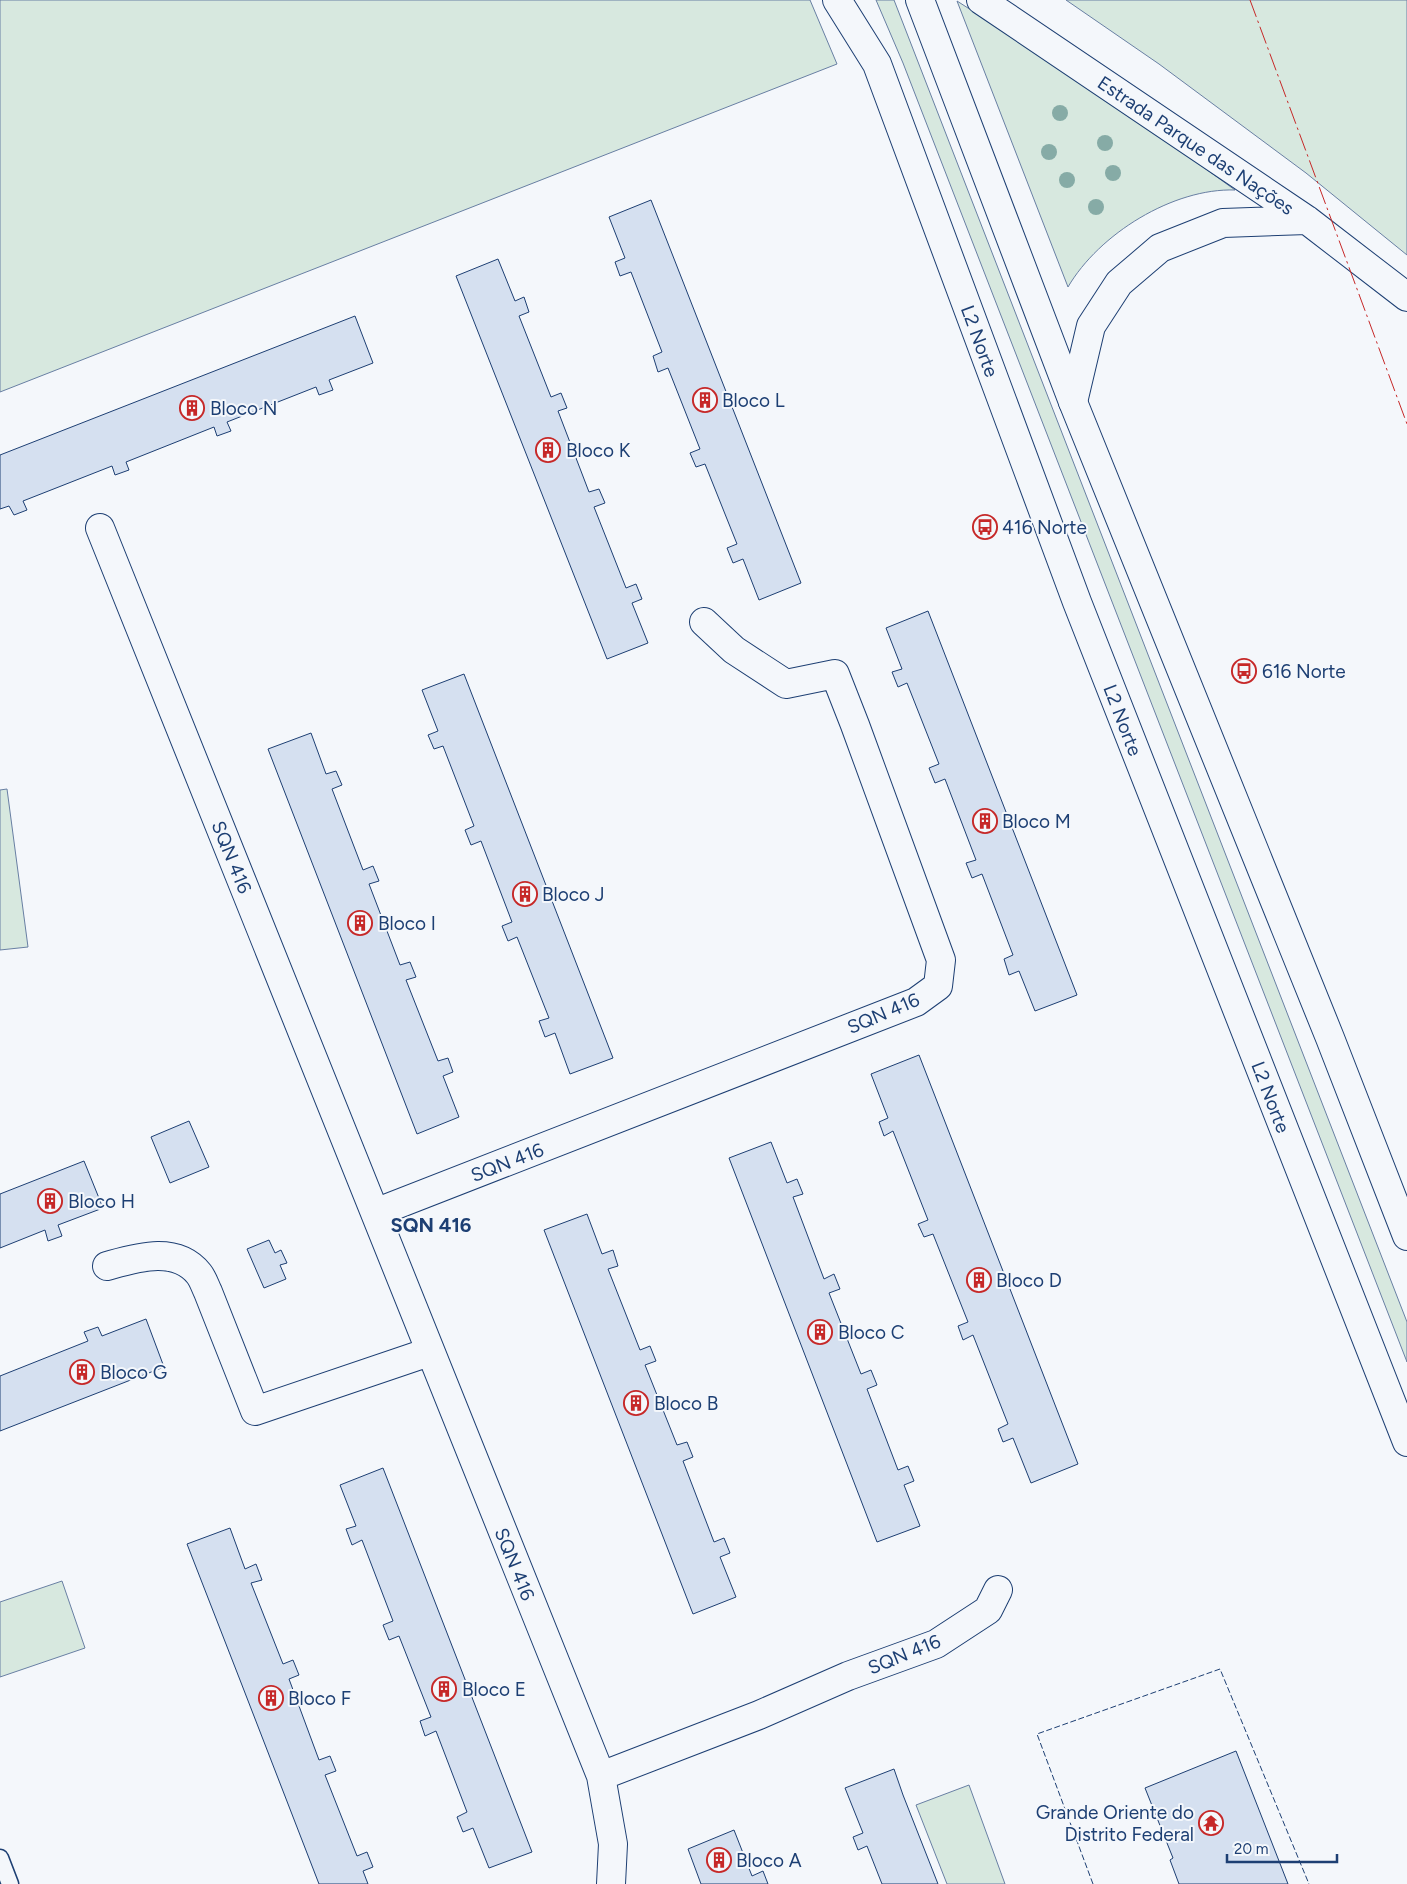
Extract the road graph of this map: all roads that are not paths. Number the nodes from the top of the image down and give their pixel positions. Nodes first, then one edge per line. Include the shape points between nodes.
1 (837, 0) edge
2 (920, 0) edge
3 (981, 0) edge
4 (1307, 220) junction
5 (1407, 297) edge
6 (1073, 402) junction
7 (100, 528) dead end
8 (704, 622) dead end
9 (375, 1213) junction
10 (1407, 1236) edge
11 (107, 1266) dead end
12 (429, 1352) junction
13 (1407, 1442) edge
14 (998, 1590) dead end
15 (601, 1776) junction
16 (0, 1858) edge
17 (611, 1883) edge
18 (10, 1884) edge

1 - 13 main road, L2 Norte via 877,64 1077,602
2 - 6 main road
3 - 4 main road, Estrada Parque das Nações
4 - 5 main road, Estrada Parque das Nações
4 - 6 main road via 1223,223 1160,248 1119,284 1090,326
6 - 10 main road
7 - 9 main road, SQN 416
8 - 9 main road, SQN 416 via 734,650 786,684 835,674 941,960 938,986 916,1002
9 - 12 main road, SQN 416
11 - 12 main road via 145,1256 170,1256 198,1274 255,1411
12 - 15 main road, SQN 416
14 - 15 main road, SQN 416 via 988,1610 936,1644
15 - 17 main road, SQN 416 via 613,1844
16 - 18 lane

